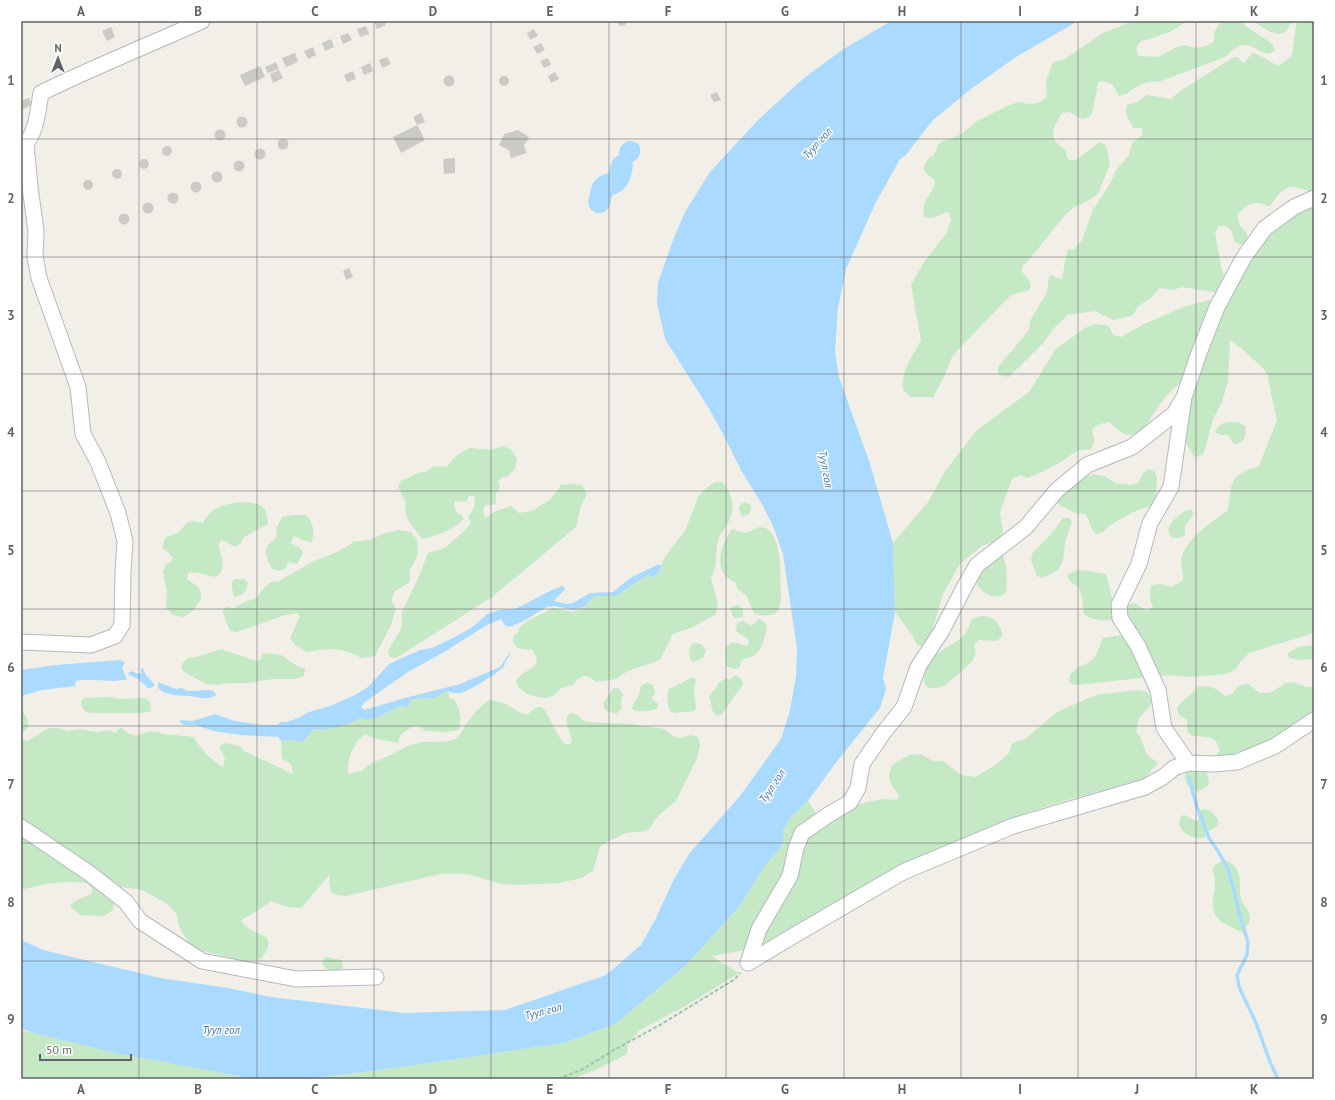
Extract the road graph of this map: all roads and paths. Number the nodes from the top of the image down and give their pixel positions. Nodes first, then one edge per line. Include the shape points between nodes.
1 (202, 21) edge
2 (24, 146) edge
3 (1314, 198) edge
4 (1184, 397) junction
5 (21, 642) edge
6 (1314, 720) edge
7 (1188, 763) junction
8 (21, 827) edge
9 (748, 963) junction
10 (376, 977) dead end
11 (558, 1079) edge

1 - 2 street via 86,70 41,93 33,129
2 - 5 street via 36,231 35,258 39,278 78,387 83,434 118,513 125,541 122,625 115,636 91,645
3 - 4 street via 1294,207 1265,228 1244,257 1217,307
4 - 7 street via 1171,487 1150,523 1139,564 1119,605 1120,618 1138,646 1158,690 1164,728
4 - 9 street via 1174,414 1132,446 1086,465 1057,490 1026,527 978,565 941,632 918,667 904,707 862,764 858,788 850,802 802,833 790,876 758,928
6 - 7 street via 1275,746 1236,762
7 - 9 street via 1174,768 1145,787 1013,826 903,872
8 - 10 street via 89,873 126,902 140,921 202,961 296,979
9 - 11 path via 735,979 697,1003 583,1069

